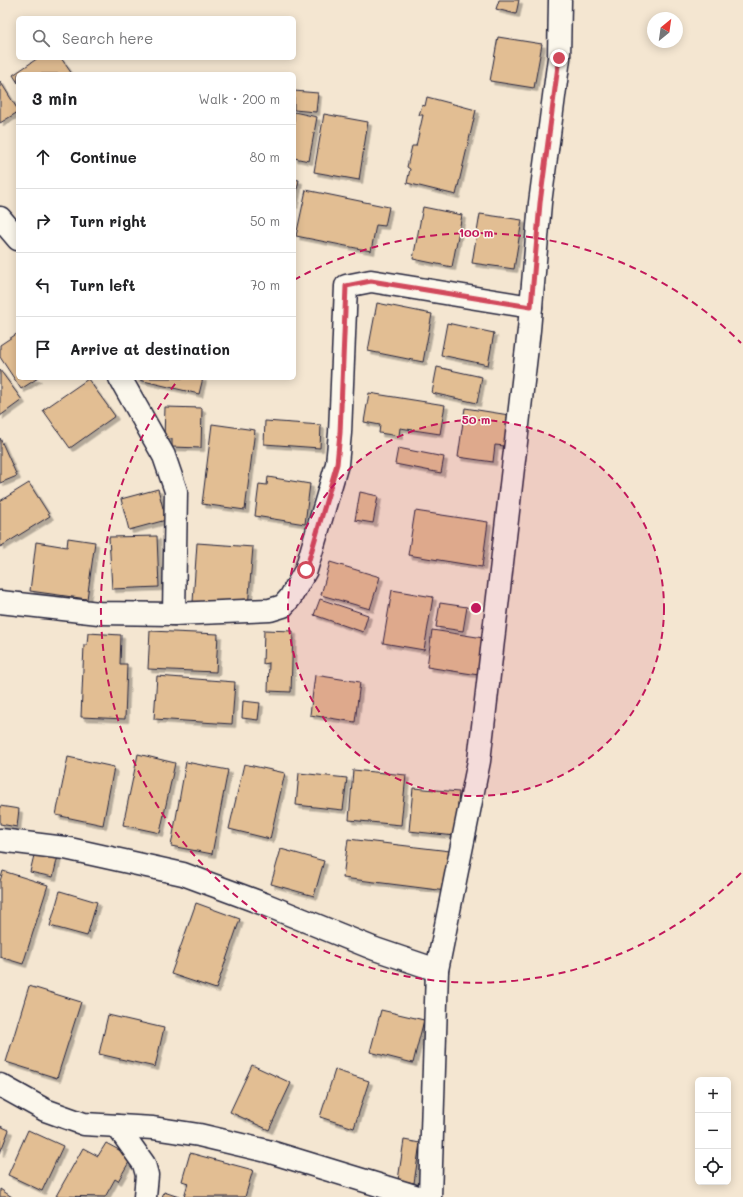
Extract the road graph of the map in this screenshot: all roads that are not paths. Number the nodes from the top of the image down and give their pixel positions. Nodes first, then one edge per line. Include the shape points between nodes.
1 (560, 0) edge
2 (0, 218) edge
3 (16, 237) edge
4 (531, 307) junction
5 (121, 380) edge
6 (0, 602) edge
7 (174, 614) junction
8 (0, 840) edge
9 (437, 970) junction
10 (0, 1085) edge
11 (117, 1126) junction
12 (145, 1197) edge
13 (418, 1197) edge
14 (430, 1197) edge

1 - 4 street via 559,58 540,203
2 - 3 street
4 - 7 street via 371,281 346,286 337,464 306,570 283,606 270,610
4 - 9 street via 479,761
5 - 7 street via 164,456 176,491
6 - 7 street via 99,613
8 - 9 street via 65,848 183,874 375,949
9 - 14 street
10 - 11 street via 45,1110 84,1124
11 - 12 street via 144,1164 147,1175
11 - 13 street via 199,1135 260,1149

